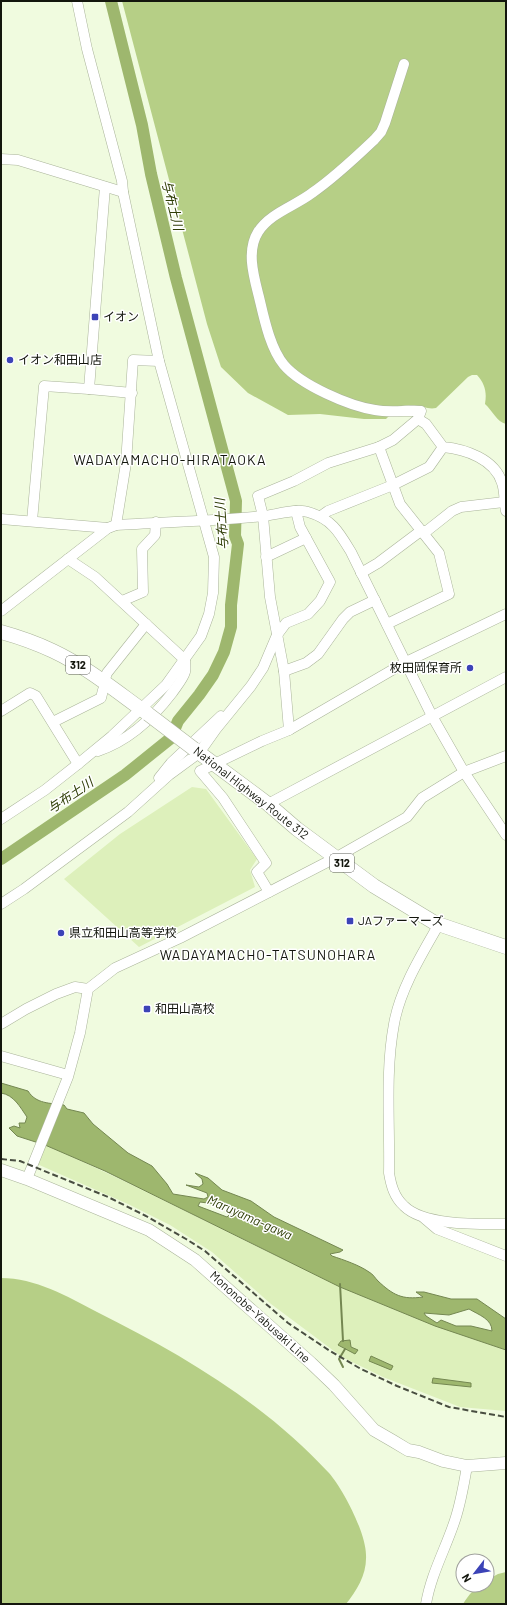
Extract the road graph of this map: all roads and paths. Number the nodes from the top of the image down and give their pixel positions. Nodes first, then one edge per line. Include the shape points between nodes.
1 (77, 1) edge
2 (404, 64) dead end
3 (1, 159) edge
4 (105, 187) junction
5 (123, 192) junction
6 (159, 361) junction
7 (89, 388) junction
8 (132, 394) junction
9 (418, 419) junction
10 (379, 447) junction
11 (443, 447) junction
12 (393, 485) junction
13 (505, 506) edge
14 (296, 511) junction
15 (263, 516) junction
16 (321, 516) junction
17 (1, 519) edge
18 (205, 519) junction
19 (32, 521) junction
20 (156, 522) junction
21 (112, 526) junction
22 (423, 532) junction
23 (306, 538) junction
24 (266, 557) junction
25 (68, 559) junction
26 (361, 573) junction
27 (375, 600) junction
28 (122, 601) junction
29 (1, 611) edge
30 (506, 614) edge
31 (146, 624) junction
32 (386, 624) junction
33 (1, 632) edge
34 (277, 635) junction
35 (185, 660) junction
36 (406, 662) junction
37 (284, 671) junction
38 (106, 676) dead end
39 (506, 677) edge
40 (103, 690) dead end
41 (234, 707) junction
42 (1, 711) edge
43 (144, 711) junction
44 (432, 716) junction
45 (52, 722) junction
46 (289, 730) junction
47 (197, 751) junction
48 (91, 753) junction
49 (506, 756) edge
50 (78, 764) junction
51 (214, 764) junction
52 (464, 772) junction
53 (144, 797) junction
54 (268, 804) junction
55 (1, 819) edge
56 (506, 835) edge
57 (336, 858) junction
58 (269, 892) junction
59 (1, 904) edge
60 (439, 924) junction
61 (506, 947) edge
62 (88, 989) junction
63 (1, 1024) edge
64 (1, 1056) edge
65 (68, 1076) junction
66 (1, 1170) edge
67 (27, 1179) junction
68 (423, 1217) junction
69 (506, 1224) edge
70 (506, 1256) edge
71 (506, 1463) edge
72 (467, 1466) junction
73 (426, 1604) edge

1 - 5 street
2 - 9 street via 381,132 312,193 274,216 253,240 252,252 256,286 270,340 284,365 298,377 325,393 380,411 421,411
3 - 4 street via 18,160
4 - 5 street
4 - 7 street
5 - 6 street
6 - 8 street via 133,360
6 - 18 street
7 - 8 street
7 - 19 street via 44,386
8 - 21 street via 126,464
9 - 10 street via 393,440
9 - 11 street via 426,424
10 - 12 street
10 - 15 street via 328,463 258,496
11 - 12 street via 429,467
11 - 13 street via 464,450 487,462 498,474
12 - 16 street
12 - 22 street via 400,504
13 - 22 street via 461,507
14 - 15 street
14 - 16 street via 307,511
14 - 23 street via 300,528
15 - 18 street
15 - 24 street
16 - 26 street via 338,531
17 - 19 street
18 - 20 street
18 - 35 street via 214,557 213,593 202,636
19 - 21 street
20 - 21 street
20 - 28 street via 155,535 142,549 143,592
21 - 25 street
22 - 26 street
22 - 32 street via 439,553 449,594
23 - 24 street
23 - 34 street via 330,582 320,601 308,614 286,623
24 - 34 street
25 - 28 street via 95,577
25 - 29 street
26 - 27 street
27 - 32 street
27 - 37 street via 350,612 318,654 306,663
28 - 31 street
30 - 36 street
31 - 35 street
31 - 38 street
32 - 36 street
33 - 43 highway, National Highway Route 312 / 312 via 21,637 54,651 87,670
34 - 37 street
34 - 41 street via 263,668
35 - 43 street
35 - 48 street via 185,672 162,706 125,738
36 - 44 street
36 - 46 street
37 - 46 street
39 - 44 street
40 - 45 street via 101,698
41 - 47 street
41 - 53 street via 217,718 171,763
42 - 45 street via 30,693 36,696
43 - 47 highway, National Highway Route 312 / 312, bridge
43 - 48 street
44 - 52 street
44 - 54 street
45 - 50 street
46 - 51 street
47 - 51 highway, National Highway Route 312 / 312
47 - 53 street
48 - 50 street
49 - 52 street
50 - 55 street
51 - 54 highway, National Highway Route 312 / 312
51 - 58 street via 200,771 223,798 266,863 258,872
52 - 56 street
52 - 57 street via 422,798 407,817
53 - 59 street via 116,821
54 - 57 highway, National Highway Route 312 / 312
57 - 58 street
57 - 60 highway, National Highway Route 312 / 312 via 374,886
58 - 62 street via 115,968
60 - 61 highway, National Highway Route 312 / 312
60 - 68 street via 400,1001 390,1053 389,1173 397,1198 411,1212
62 - 63 street via 75,987 56,994
62 - 65 street via 80,1033
64 - 65 street
65 - 67 street
66 - 67 main road, Mononobe-Yabusaki Line
67 - 72 main road, Mononobe-Yabusaki Line via 149,1230 195,1260 311,1363 374,1430 408,1450
68 - 69 street via 441,1221
68 - 70 street via 437,1229
71 - 72 main road, Mononobe-Yabusaki Line
72 - 73 street via 455,1520 435,1570

